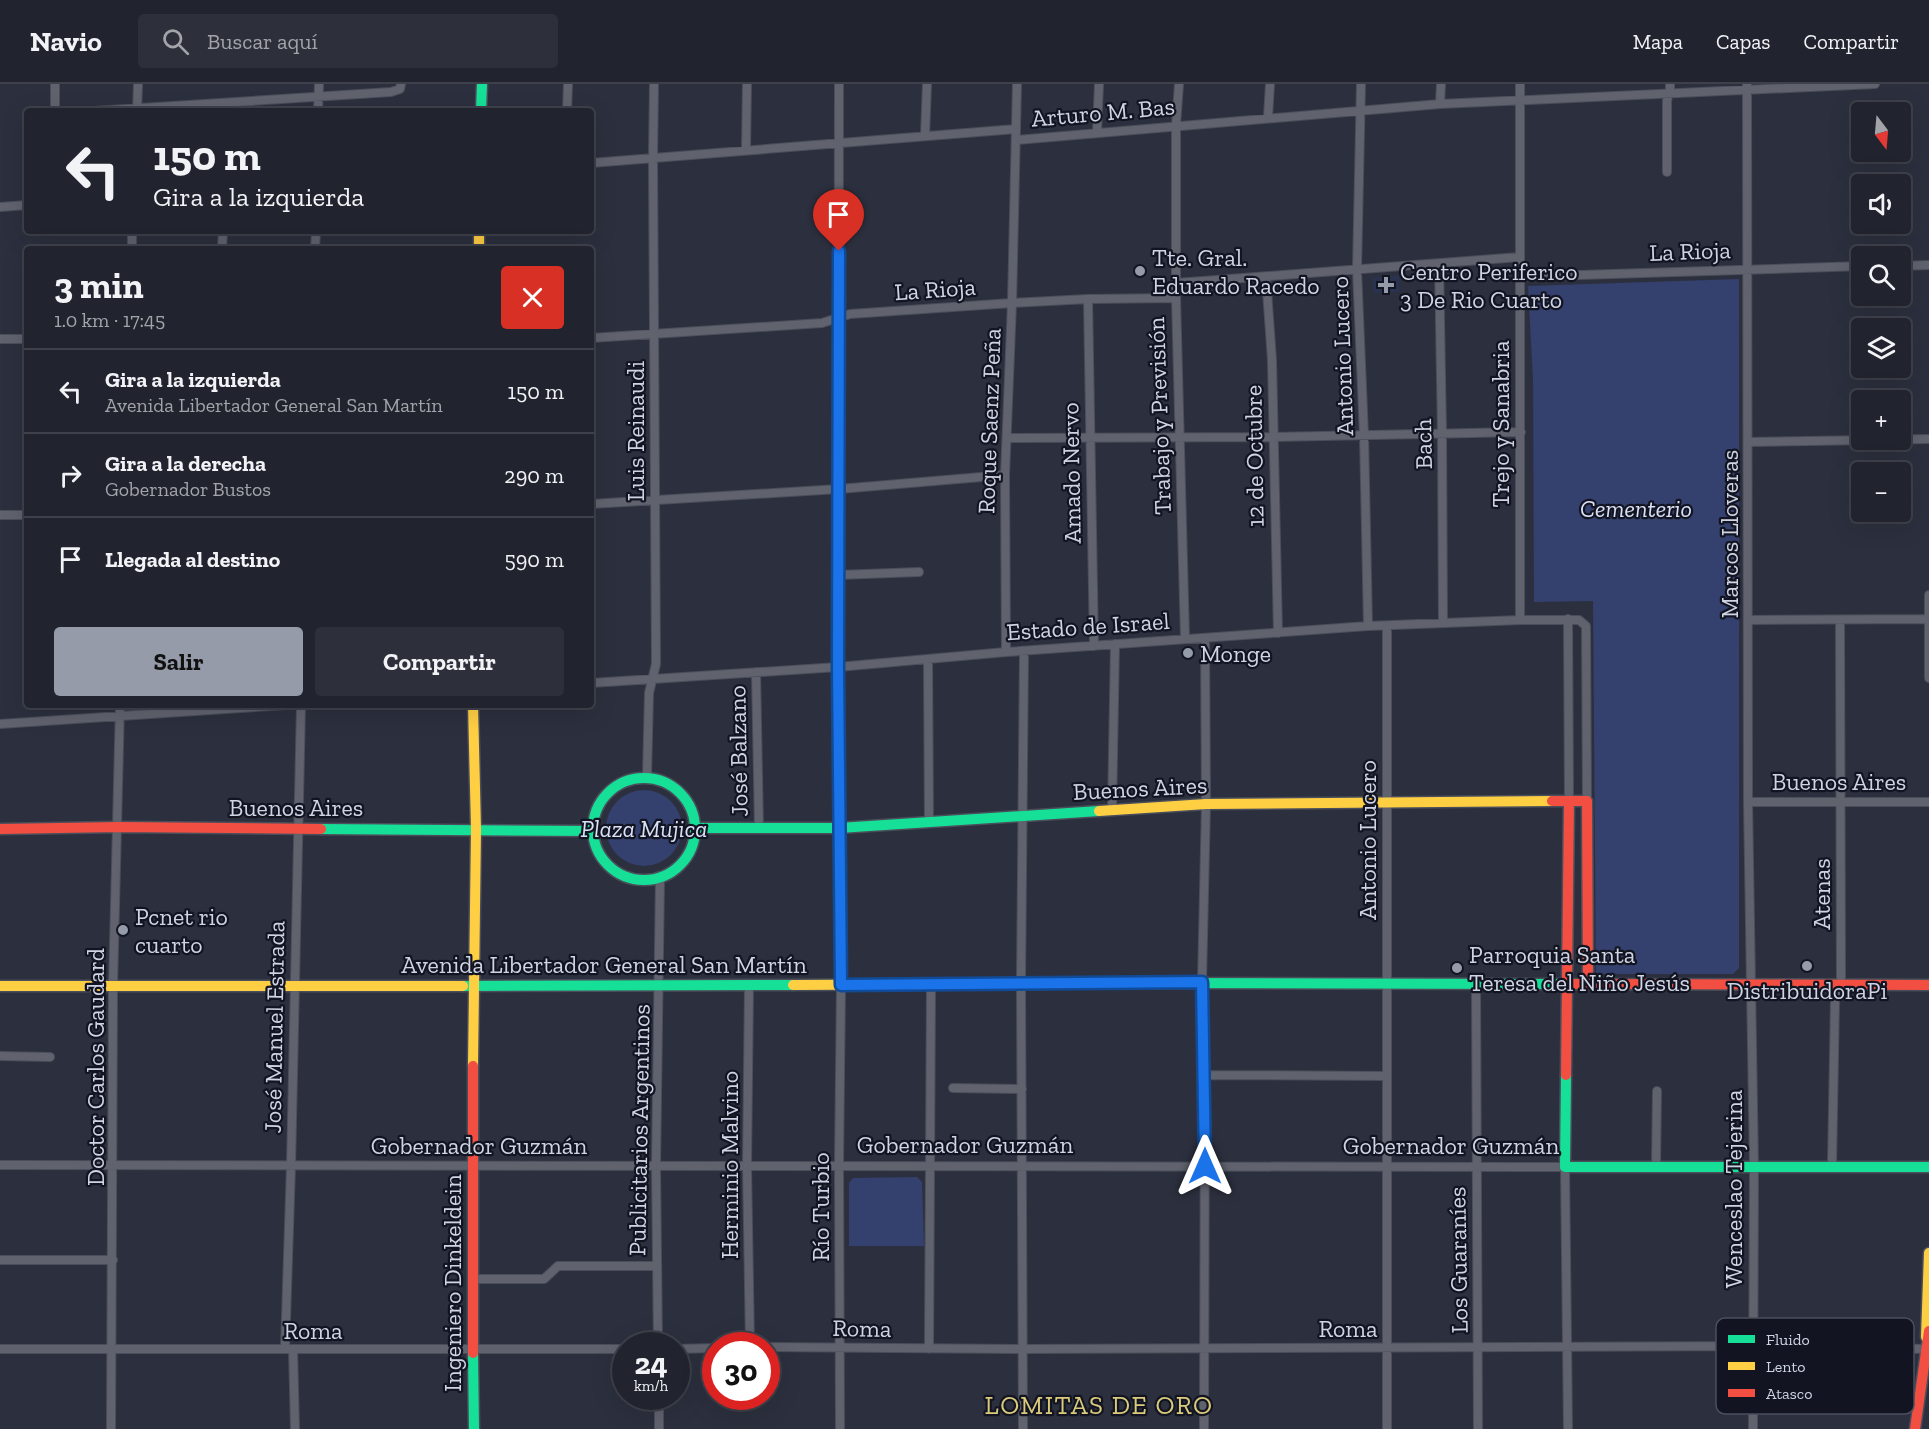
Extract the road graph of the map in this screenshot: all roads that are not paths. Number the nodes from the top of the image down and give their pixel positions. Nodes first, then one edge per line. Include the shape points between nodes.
1 (55, 84) edge
2 (138, 84) edge
3 (319, 84) edge
4 (482, 84) edge
5 (568, 84) edge
6 (654, 84) edge
7 (747, 84) edge
8 (838, 84) edge
9 (927, 84) edge
10 (1017, 84) edge
11 (1099, 84) edge
12 (1179, 84) edge
13 (1270, 84) edge
14 (1361, 84) edge
15 (1441, 84) edge
16 (1520, 84) edge
17 (1875, 84) edge
18 (1839, 85) edge
19 (400, 86) edge
20 (1747, 87) edge
21 (1670, 88) edge
22 (318, 96) junction
23 (1520, 99) junction
24 (1440, 104) junction
25 (55, 108) edge
26 (137, 108) edge
27 (151, 108) edge
28 (318, 108) edge
29 (481, 108) edge
30 (567, 108) edge
31 (1360, 109) junction
32 (1268, 117) junction
33 (1176, 125) junction
34 (1016, 129) junction
35 (1097, 132) junction
36 (925, 136) junction
37 (1017, 140) junction
38 (839, 143) junction
39 (746, 150) junction
40 (653, 159) junction
41 (594, 163) edge
42 (1667, 172) dead end
43 (24, 205) edge
44 (0, 207) edge
45 (1520, 257) junction
46 (1439, 264) junction
47 (1929, 265) edge
48 (1851, 266) edge
49 (1911, 266) edge
50 (1747, 269) junction
51 (1357, 270) junction
52 (1266, 277) junction
53 (1520, 277) junction
54 (1177, 283) junction
55 (1176, 298) junction
56 (1088, 299) junction
57 (1012, 303) junction
58 (838, 317) junction
59 (655, 333) junction
60 (594, 338) edge
61 (0, 339) edge
62 (24, 339) edge
63 (1521, 432) junction
64 (1442, 433) junction
65 (1364, 435) junction
66 (1090, 437) junction
67 (1180, 437) junction
68 (1273, 437) junction
69 (1008, 438) junction
70 (1929, 439) edge
71 (1749, 442) junction
72 (1005, 475) junction
73 (838, 489) junction
74 (655, 501) junction
75 (594, 504) edge
76 (0, 515) edge
77 (24, 515) edge
78 (919, 572) dead end
79 (838, 575) junction
80 (1929, 595) edge
81 (1568, 619) junction
82 (1520, 620) junction
83 (1748, 620) junction
84 (1929, 620) edge
85 (1840, 621) junction
86 (1443, 622) junction
87 (1368, 626) junction
88 (1387, 626) junction
89 (1278, 633) junction
90 (1185, 638) junction
91 (1205, 638) junction
92 (1115, 644) junction
93 (1094, 646) junction
94 (1006, 651) junction
95 (1024, 651) junction
96 (928, 660) junction
97 (838, 667) junction
98 (756, 672) junction
99 (652, 678) junction
100 (1929, 678) edge
101 (594, 683) edge
102 (120, 708) edge
103 (240, 708) edge
104 (301, 708) edge
105 (473, 708) edge
106 (120, 716) junction
107 (0, 724) edge
108 (647, 777) junction
109 (1569, 801) junction
110 (1587, 801) junction
111 (1748, 802) junction
112 (1840, 802) junction
113 (1929, 802) edge
114 (1386, 803) junction
115 (1206, 804) junction
116 (1112, 810) junction
117 (1024, 816) junction
118 (929, 823) junction
119 (119, 827) junction
120 (298, 828) junction
121 (696, 828) junction
122 (839, 828) junction
123 (0, 829) edge
124 (476, 829) junction
125 (759, 829) junction
126 (592, 831) junction
127 (660, 878) junction
128 (1202, 982) junction
129 (1476, 982) junction
130 (1021, 983) junction
131 (1387, 983) junction
132 (1568, 983) junction
133 (1588, 983) junction
134 (295, 985) junction
135 (473, 985) junction
136 (660, 985) junction
137 (749, 985) junction
138 (841, 985) junction
139 (931, 985) junction
140 (1750, 985) junction
141 (1841, 985) junction
142 (1929, 985) edge
143 (0, 986) edge
144 (113, 986) junction
145 (0, 1056) edge
146 (50, 1057) dead end
147 (1205, 1075) junction
148 (1387, 1076) junction
149 (953, 1088) dead end
150 (1022, 1089) junction
151 (1657, 1091) dead end
152 (0, 1165) edge
153 (839, 1165) junction
154 (291, 1166) junction
155 (472, 1166) junction
156 (747, 1166) junction
157 (930, 1166) junction
158 (1022, 1166) junction
159 (1205, 1166) junction
160 (1387, 1166) junction
161 (1656, 1166) junction
162 (1832, 1166) junction
163 (113, 1167) junction
164 (656, 1167) junction
165 (1477, 1167) junction
166 (1566, 1167) junction
167 (1754, 1167) junction
168 (1929, 1167) edge
169 (1929, 1253) edge
170 (0, 1260) edge
171 (113, 1260) junction
172 (657, 1266) junction
173 (473, 1279) junction
174 (1753, 1318) edge
175 (1929, 1331) edge
176 (658, 1332) edge
177 (750, 1332) edge
178 (1716, 1346) edge
179 (780, 1347) edge
180 (841, 1347) junction
181 (1387, 1347) junction
182 (1479, 1347) junction
183 (1569, 1347) junction
184 (112, 1348) junction
185 (1203, 1348) junction
186 (0, 1349) edge
187 (289, 1349) junction
188 (612, 1349) edge
189 (929, 1349) junction
190 (1023, 1349) junction
191 (1928, 1349) edge
192 (474, 1350) junction
193 (658, 1410) edge
194 (1754, 1414) edge
195 (111, 1429) edge
196 (295, 1429) edge
197 (474, 1429) edge
198 (659, 1429) edge
199 (840, 1429) edge
200 (1023, 1429) edge
201 (1204, 1429) edge
202 (1387, 1429) edge
203 (1478, 1429) edge
204 (1568, 1429) edge
205 (1754, 1429) edge
206 (1915, 1429) edge

1 - 25 street
2 - 26 street
3 - 22 street
4 - 29 main road
5 - 30 street
6 - 40 street, Luis Reinaudi
7 - 39 street
8 - 38 street, Río Turbio
9 - 36 street
10 - 34 street, Roque Saenz Peña
11 - 35 street
12 - 33 street, Trabajo y Previsión
13 - 32 street
14 - 31 street, Antonio Lucero
15 - 24 street
16 - 23 street, Trejo y Sanabria
17 - 18 street, Arturo M. Bas
18 - 20 street, Arturo M. Bas
19 - 22 street via 391,92
20 - 21 street, Arturo M. Bas
20 - 50 street, Marcos Lloveras
21 - 23 street, Arturo M. Bas
21 - 42 street
22 - 27 street
22 - 28 street
23 - 24 street, Arturo M. Bas
23 - 45 street, Trejo y Sanabria
24 - 31 street, Arturo M. Bas
31 - 32 street, Arturo M. Bas
31 - 51 street, Antonio Lucero
32 - 33 street, Arturo M. Bas
33 - 35 street, Arturo M. Bas
33 - 54 street, Trabajo y Previsión
34 - 36 street, Arturo M. Bas
34 - 37 street, Roque Saenz Peña
35 - 37 street, Arturo M. Bas
36 - 38 street, Arturo M. Bas
37 - 57 street, Roque Saenz Peña
38 - 39 street, Arturo M. Bas
38 - 58 street, Río Turbio
39 - 40 street, Arturo M. Bas
40 - 41 street, Arturo M. Bas
40 - 59 street, Luis Reinaudi
43 - 44 street
45 - 46 street
45 - 53 street, Trejo y Sanabria
46 - 51 street
46 - 64 street, Bach
47 - 49 street
48 - 50 street, La Rioja
50 - 53 street, La Rioja
50 - 71 street, Marcos Lloveras
51 - 52 street
51 - 65 street, Antonio Lucero
52 - 54 street
52 - 68 street, 12 de Octubre
53 - 63 street, Trejo y Sanabria
54 - 55 street, Trabajo y Previsión
55 - 56 street, La Rioja
55 - 67 street, Trabajo y Previsión
56 - 57 street, La Rioja
56 - 66 street, Amado Nervo
57 - 58 street, La Rioja
57 - 69 street, Roque Saenz Peña
58 - 59 street, La Rioja via 822,323
58 - 73 street, Río Turbio
59 - 60 street, La Rioja
59 - 74 street, Luis Reinaudi
61 - 62 street
63 - 64 street
63 - 82 street, Trejo y Sanabria
64 - 65 street
64 - 86 street, Bach
65 - 68 street
65 - 87 street, Antonio Lucero
66 - 67 street
66 - 69 street
66 - 93 street, Amado Nervo
67 - 68 street
67 - 90 street, Trabajo y Previsión
68 - 89 street, 12 de Octubre
69 - 72 street, Roque Saenz Peña
70 - 71 street
71 - 83 street, Marcos Lloveras
72 - 73 street
72 - 94 street, Roque Saenz Peña
73 - 74 street
73 - 79 street, Río Turbio
74 - 75 street
74 - 99 street, Luis Reinaudi via 656,664
76 - 77 street
78 - 79 street
79 - 97 street, Río Turbio
80 - 84 street
81 - 82 street, Estado de Israel
81 - 109 street
81 - 110 street, Estado de Israel via 1579,620 1586,626
82 - 86 street, Estado de Israel
83 - 85 street
83 - 111 street, Marcos Lloveras
84 - 85 street
84 - 100 street
85 - 112 street, Atenas
86 - 88 street, Estado de Israel
87 - 88 street, Estado de Israel
87 - 89 street, Estado de Israel
88 - 114 street, Antonio Lucero
89 - 91 street, Estado de Israel
90 - 91 street, Estado de Israel
90 - 92 street, Estado de Israel
91 - 115 street
92 - 93 street, Estado de Israel
92 - 116 street
93 - 95 street, Estado de Israel
94 - 95 street, Estado de Israel
94 - 96 street, Estado de Israel
95 - 117 street
96 - 97 street, Estado de Israel
96 - 118 street
97 - 98 street, Estado de Israel
97 - 122 street, Río Turbio
98 - 99 street, Estado de Israel
98 - 125 street, José Balzano
99 - 101 street, Estado de Israel
99 - 108 street, Luis Reinaudi
102 - 106 street, Doctor Carlos Gaudard
103 - 106 street
104 - 120 street, José Manuel Estrada
105 - 124 main road, Ingeniero Dinkeldein
106 - 107 street
106 - 119 street, Doctor Carlos Gaudard
108 - 121 main road via 663,780 687,799
108 - 126 main road via 615,786 595,814
109 - 110 main road, Buenos Aires
109 - 114 main road, Buenos Aires
109 - 132 main road
110 - 133 main road
111 - 112 street, Buenos Aires
111 - 140 street, Marcos Lloveras
112 - 113 street, Buenos Aires
112 - 141 street, Atenas
114 - 115 main road, Buenos Aires
114 - 131 street, Antonio Lucero
115 - 116 main road, Buenos Aires
115 - 128 street
116 - 117 main road, Buenos Aires
117 - 118 main road, Buenos Aires
117 - 130 street
118 - 122 main road, Buenos Aires
119 - 120 main road, Buenos Aires
119 - 123 main road, Buenos Aires
119 - 144 street, Doctor Carlos Gaudard
120 - 124 main road, Buenos Aires
120 - 134 street, José Manuel Estrada
121 - 125 main road, Buenos Aires
121 - 127 main road via 687,859
122 - 125 main road, Buenos Aires
122 - 138 street, Río Turbio
124 - 126 main road, Buenos Aires
124 - 135 main road, Ingeniero Dinkeldein
126 - 127 main road via 600,857 620,875 647,881
127 - 136 street, Publicitarios Argentinos
128 - 130 main road, Avenida Libertador General San Martín
128 - 131 main road, Avenida Libertador General San Martín
128 - 147 street
129 - 131 main road, Avenida Libertador General San Martín
129 - 132 main road, Avenida Libertador General San Martín
129 - 165 street, Los Guaraníes
130 - 139 main road, Avenida Libertador General San Martín
130 - 150 street
131 - 148 street, Antonio Lucero
132 - 133 main road, Avenida Libertador General San Martín
132 - 166 main road
133 - 140 main road, Avenida Libertador General San Martín
134 - 135 main road, Avenida Libertador General San Martín
134 - 144 main road, Avenida Libertador General San Martín
134 - 154 street, José Manuel Estrada
135 - 136 main road, Avenida Libertador General San Martín
135 - 155 main road, Ingeniero Dinkeldein
136 - 137 main road, Avenida Libertador General San Martín
136 - 164 street, Publicitarios Argentinos
137 - 138 main road, Avenida Libertador General San Martín
137 - 156 street, Herminio Malvino
138 - 139 main road, Avenida Libertador General San Martín
138 - 153 street, Río Turbio
139 - 157 street
140 - 141 main road, Avenida Libertador General San Martín
140 - 167 street, Wenceslao Tejerina
141 - 142 main road, Avenida Libertador General San Martín
141 - 162 street, Atenas via 1835,1000
143 - 144 main road, Avenida Libertador General San Martín
144 - 163 street, Doctor Carlos Gaudard
145 - 146 street
147 - 148 street
147 - 159 street
148 - 160 street, Antonio Lucero
149 - 150 street
150 - 158 street
151 - 161 street
152 - 163 street, Gobernador Guzmán
153 - 156 street, Gobernador Guzmán
153 - 157 street, Gobernador Guzmán
153 - 180 street, Río Turbio
154 - 155 street, Gobernador Guzmán
154 - 163 street, Gobernador Guzmán
154 - 187 street, José Manuel Estrada
155 - 164 street, Gobernador Guzmán
155 - 173 main road, Ingeniero Dinkeldein
156 - 164 street, Gobernador Guzmán
156 - 177 street, Herminio Malvino
157 - 158 street, Gobernador Guzmán
157 - 189 street
158 - 159 street, Gobernador Guzmán
158 - 190 street
159 - 160 street, Gobernador Guzmán
159 - 185 street
160 - 165 street, Gobernador Guzmán
160 - 181 street, Antonio Lucero
161 - 166 main road, Gobernador Guzmán
161 - 167 main road, Gobernador Guzmán
162 - 167 main road, Gobernador Guzmán
162 - 168 main road, Gobernador Guzmán
163 - 171 street, Doctor Carlos Gaudard
164 - 172 street, Publicitarios Argentinos
165 - 166 street, Gobernador Guzmán
165 - 182 street, Los Guaraníes
166 - 183 street
167 - 174 street, Wenceslao Tejerina
169 - 191 main road
170 - 171 street
171 - 184 street, Doctor Carlos Gaudard
172 - 173 street via 558,1266 544,1279
172 - 176 street, Publicitarios Argentinos
173 - 192 main road, Ingeniero Dinkeldein
175 - 191 main road
178 - 183 street, Roma
179 - 180 street, Roma
180 - 189 street, Roma
180 - 199 street, Río Turbio
181 - 182 street, Roma
181 - 185 street, Roma
181 - 202 street, Antonio Lucero
182 - 183 street, Roma
182 - 203 street, Los Guaraníes
183 - 204 street
184 - 186 street, Roma
184 - 187 street, Roma
184 - 195 street, Doctor Carlos Gaudard
185 - 190 street, Roma
185 - 201 street
187 - 192 street, Roma
187 - 196 street, José Manuel Estrada
188 - 192 street, Roma
189 - 190 street, Roma
190 - 200 street
191 - 206 main road
192 - 197 main road, Ingeniero Dinkeldein
193 - 198 street
194 - 205 street, Wenceslao Tejerina

